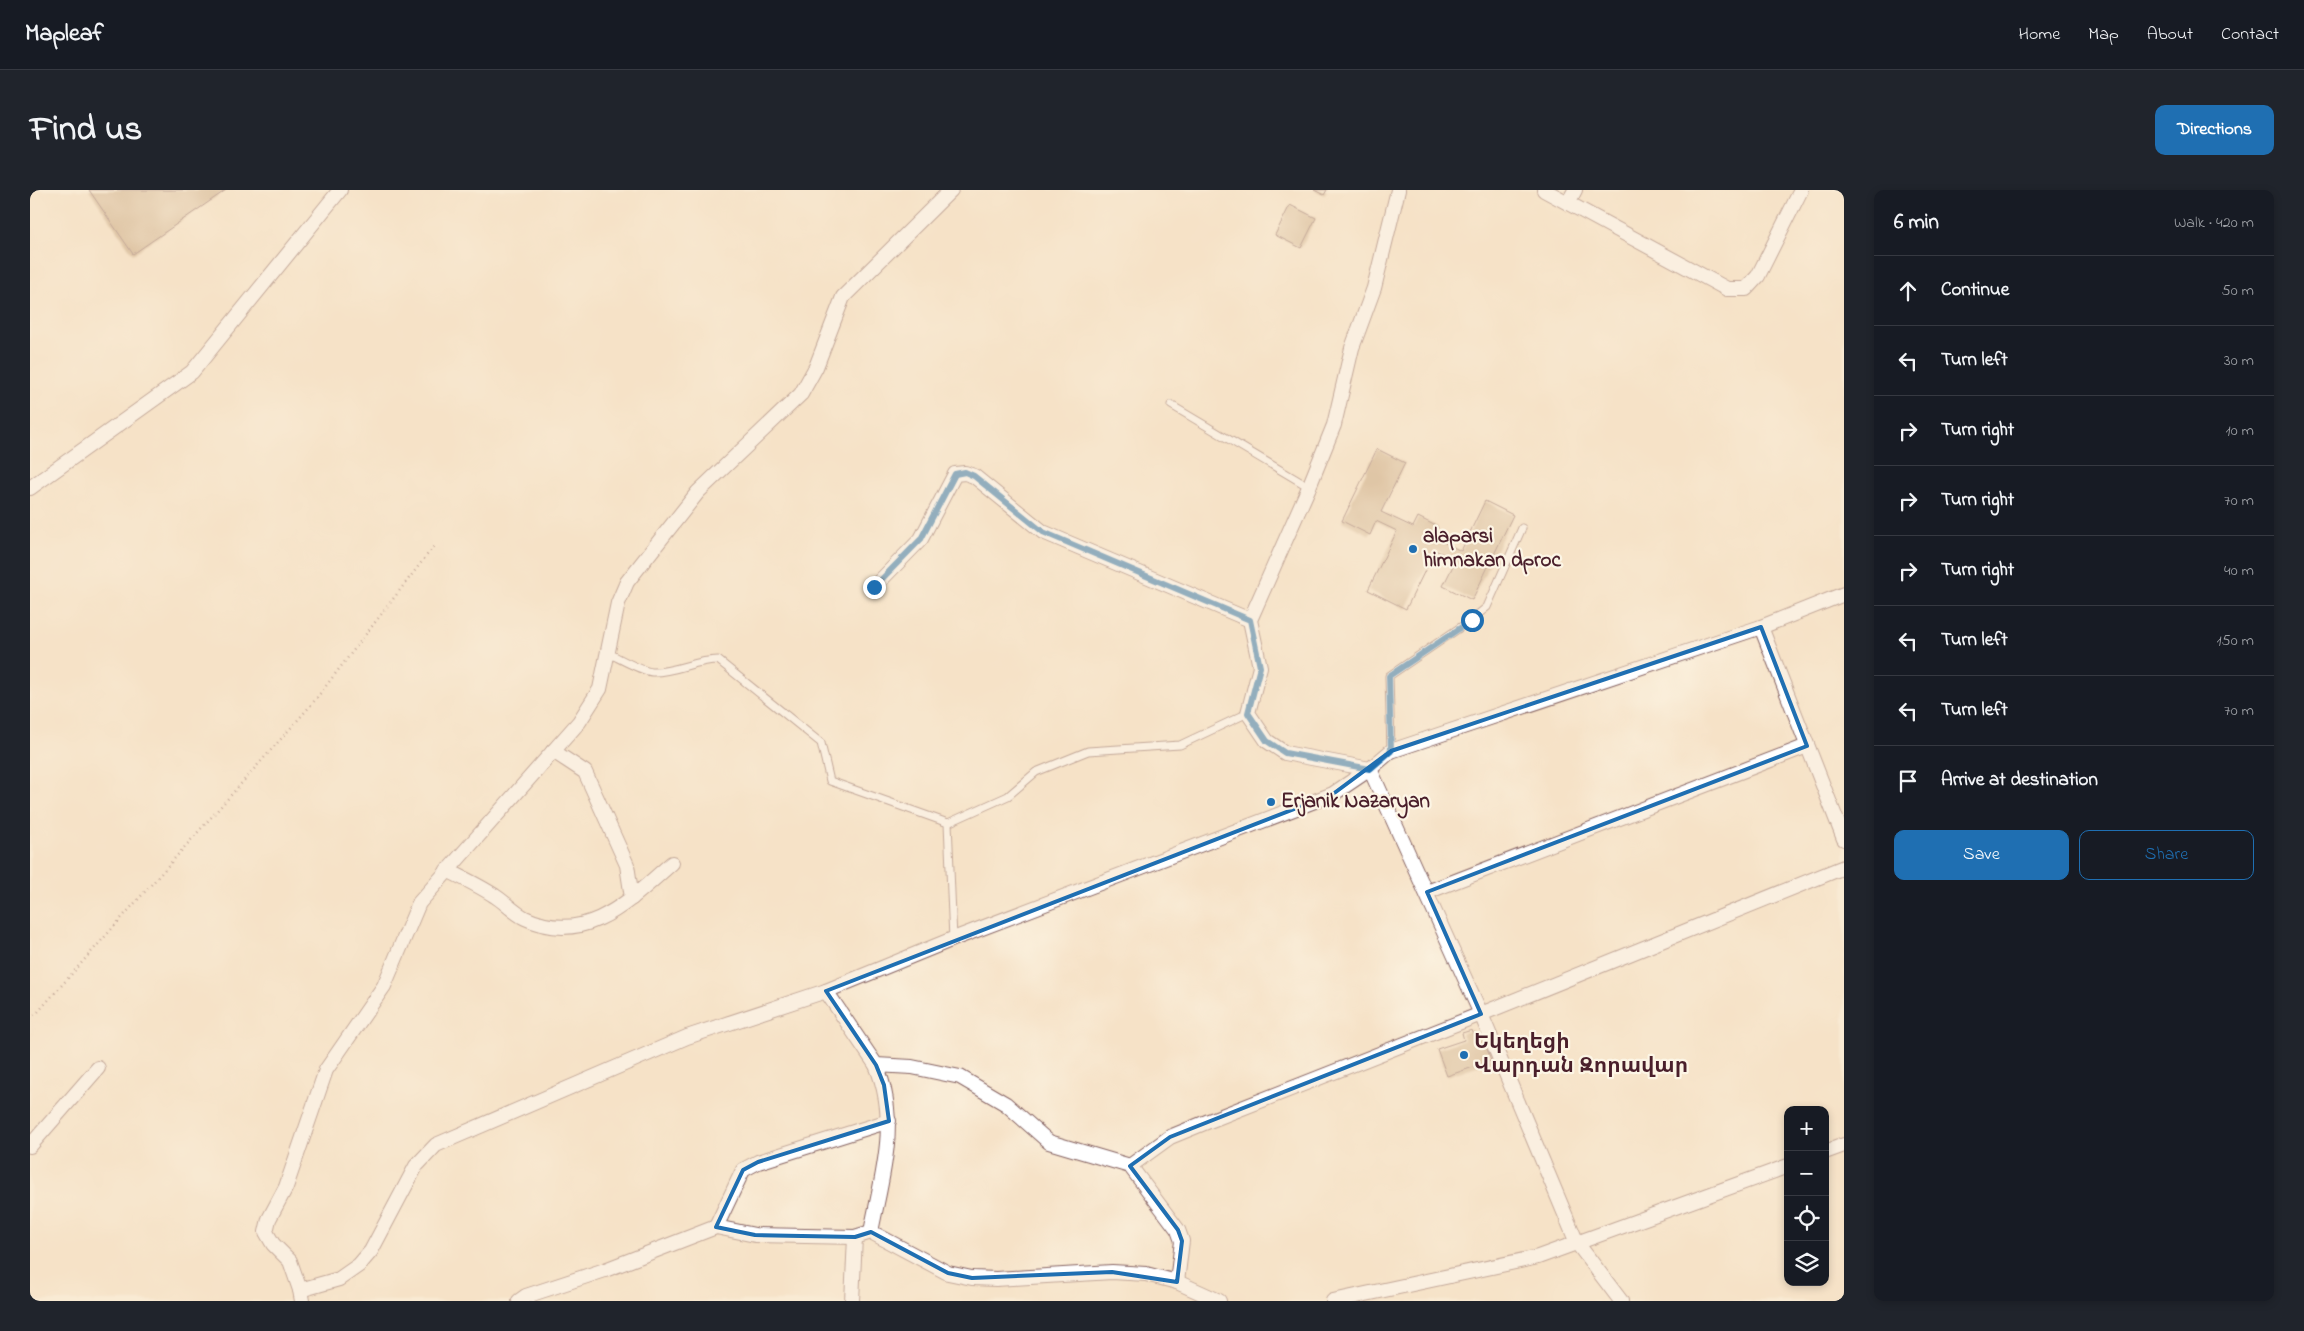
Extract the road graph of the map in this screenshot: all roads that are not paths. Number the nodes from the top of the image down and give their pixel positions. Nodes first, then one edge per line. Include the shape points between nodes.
1 (340, 190) edge
2 (952, 190) edge
3 (1398, 190) edge
4 (1544, 190) edge
5 (1575, 190) edge
6 (1801, 190) edge
7 (1568, 203) junction
8 (1171, 404) dead end
9 (1309, 487) junction
10 (30, 488) edge
11 (1522, 528) dead end
12 (874, 587) dead end
13 (1844, 594) edge
14 (1250, 620) junction
15 (1761, 626) junction
16 (608, 653) junction
17 (1248, 713) junction
18 (1807, 746) junction
19 (553, 750) junction
20 (1391, 751) junction
21 (1370, 769) junction
22 (948, 823) junction
23 (1844, 839) edge
24 (672, 863) dead end
25 (1844, 867) edge
26 (447, 870) junction
27 (1427, 892) junction
28 (632, 898) junction
29 (953, 939) junction
30 (826, 991) junction
31 (1481, 1014) junction
32 (876, 1065) junction
33 (98, 1068) dead end
34 (889, 1121) junction
35 (1844, 1145) edge
36 (30, 1146) edge
37 (1828, 1151) edge
38 (1130, 1166) junction
39 (1784, 1167) edge
40 (716, 1227) junction
41 (871, 1232) junction
42 (855, 1237) junction
43 (1577, 1243) junction
44 (1177, 1282) junction
45 (301, 1296) edge
46 (519, 1301) edge
47 (852, 1301) edge
48 (1219, 1301) edge
49 (1333, 1301) edge
50 (1621, 1301) edge

1 - 10 street via 192,372
2 - 16 street via 843,297 816,366 801,394 698,492 627,582 618,603
3 - 9 street via 1374,288 1352,348 1334,426
4 - 7 street
5 - 7 street
6 - 7 street via 1758,276 1746,289 1727,289
8 - 9 lane
9 - 14 street
11 - 20 lane via 1487,607 1389,676
12 - 14 street via 921,539 955,474 965,472 1043,532
13 - 15 street
14 - 17 street via 1260,667
15 - 18 street
15 - 20 street
16 - 19 street via 600,689 579,722
16 - 22 lane via 650,672 703,660 718,660 821,743 830,781
17 - 21 street via 1267,741 1285,753
17 - 22 lane via 1180,745 1088,751 1036,772 1008,796
18 - 23 street
18 - 27 street
19 - 26 street
19 - 28 street via 585,772 627,865
20 - 21 street
21 - 27 street
21 - 29 street via 1333,794
22 - 29 lane
24 - 28 street
25 - 31 street
26 - 28 street via 494,895 524,918 544,926 566,928 591,924
26 - 45 street via 418,903 384,986 326,1070 286,1186 268,1219 266,1232 290,1261
27 - 31 street
29 - 30 street
30 - 32 street
30 - 45 street via 687,1037 436,1144 416,1166 371,1251 359,1265 339,1279
31 - 38 street via 1170,1137
31 - 43 street
32 - 34 street via 884,1085
32 - 38 street via 912,1067 960,1077 1006,1104 1050,1142
33 - 36 street
34 - 40 street via 758,1162 744,1170
34 - 41 street via 889,1140
35 - 37 street
38 - 44 street via 1178,1230 1182,1240
39 - 43 street
40 - 42 street via 755,1235
40 - 46 street
41 - 42 street
41 - 44 street via 948,1273 972,1278 996,1280 1112,1272 1146,1274
42 - 47 street
43 - 49 street via 1538,1257
43 - 50 street
44 - 48 street

